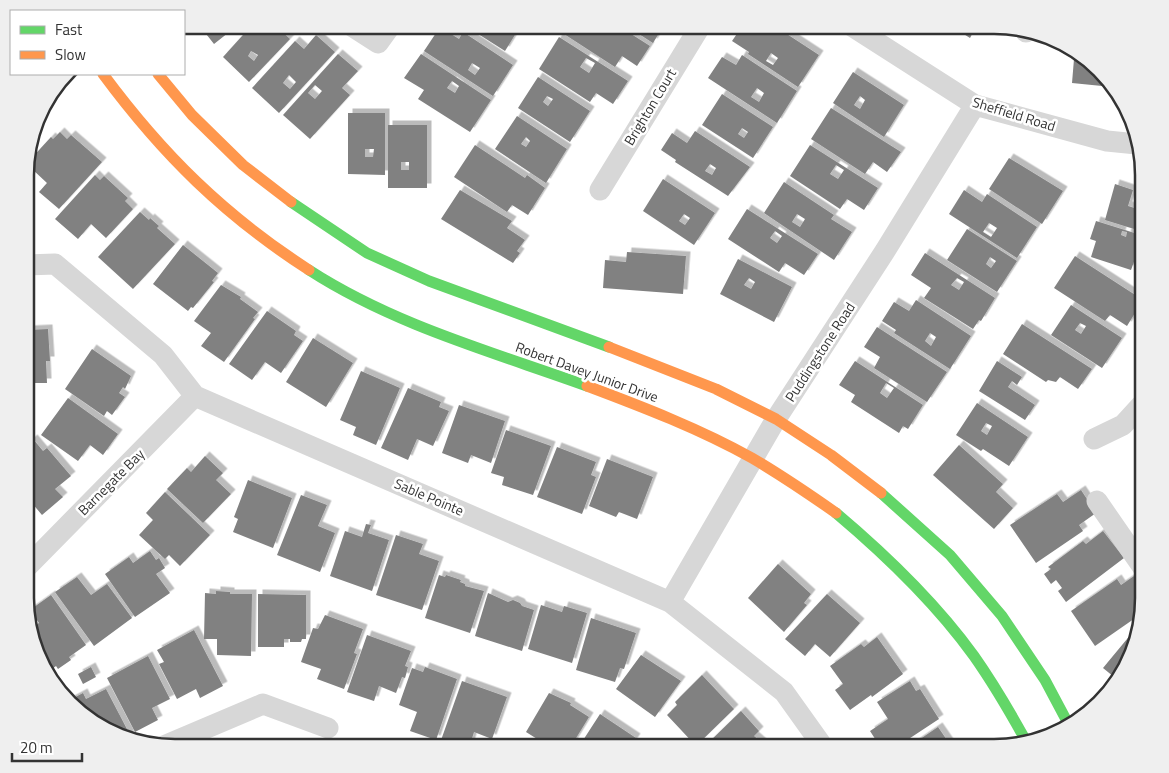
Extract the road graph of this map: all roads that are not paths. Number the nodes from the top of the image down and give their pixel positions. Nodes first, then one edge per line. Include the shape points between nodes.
1 (364, 34) edge
2 (384, 34) edge
3 (695, 34) edge
4 (864, 34) edge
5 (104, 75) edge
6 (159, 75) edge
7 (975, 105) junction
8 (1132, 144) edge
9 (600, 190) dead end
10 (34, 265) edge
11 (195, 396) junction
12 (1135, 412) edge
13 (776, 419) junction
14 (1094, 439) dead end
15 (754, 459) junction
16 (1097, 501) dead end
17 (1135, 556) edge
18 (34, 560) edge
19 (670, 602) junction
20 (1066, 719) edge
21 (328, 728) dead end
22 (1024, 736) edge
23 (180, 739) edge
24 (818, 739) edge

1 - 2 street via 378,43
3 - 9 street, Brighton Court
4 - 7 street, Sheffield Road
5 - 15 main road, Robert Davey Junior Drive via 159,146 213,198 281,254 346,293 412,323 698,430
6 - 13 main road via 192,115 243,165 367,253 429,281 692,379
7 - 8 street, Sheffield Road via 1107,141
7 - 13 street, Puddingstone Road
10 - 11 street, Sable Pointe via 55,264 163,355
11 - 18 street, Barnegate Bay
11 - 19 street, Sable Pointe
12 - 14 street via 1123,425
13 - 15 street, Puddingstone Road
13 - 20 main road via 878,490 950,555 1002,616 1045,680
15 - 19 street, Puddingstone Road
15 - 22 main road, Robert Davey Junior Drive via 860,532 918,586 966,644 1007,704
16 - 17 street
19 - 24 street, Sable Pointe via 784,692
21 - 23 street via 263,704

